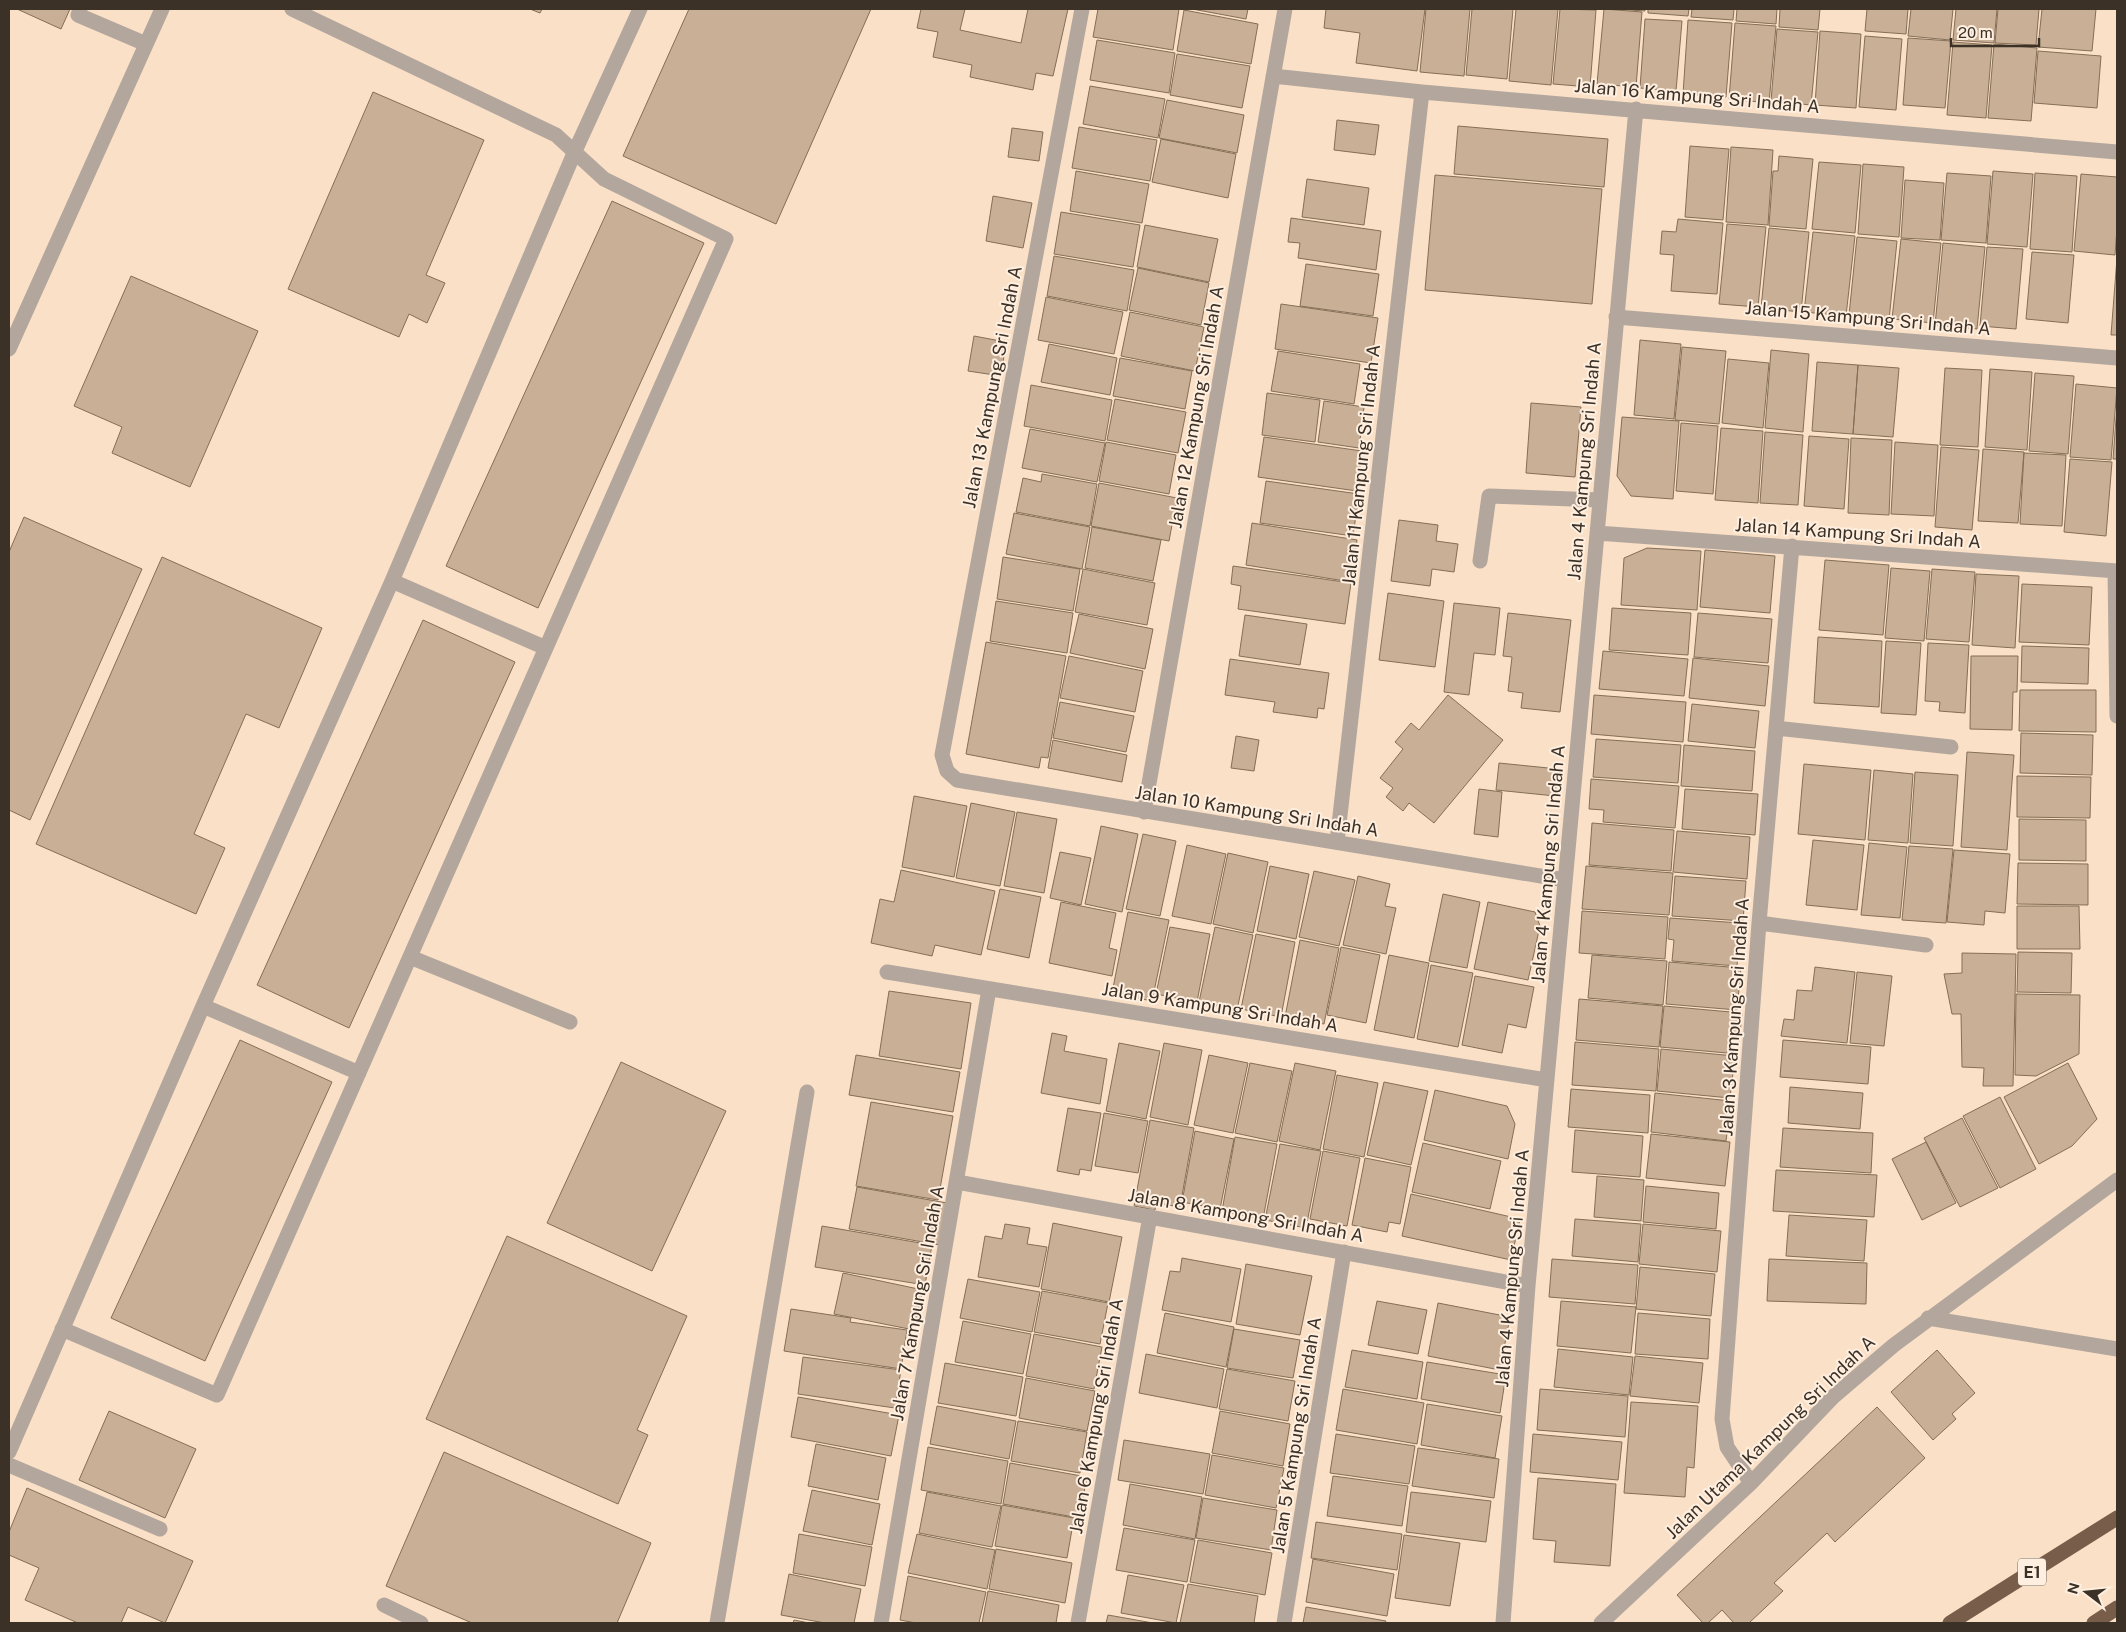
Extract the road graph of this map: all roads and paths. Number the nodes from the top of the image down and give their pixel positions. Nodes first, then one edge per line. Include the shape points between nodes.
1 (80, 9) edge
2 (162, 9) edge
3 (292, 9) edge
4 (640, 9) edge
5 (1082, 9) edge
6 (1285, 9) edge
7 (146, 44) junction
8 (1273, 76) junction
9 (1422, 92) junction
10 (1636, 109) junction
11 (575, 151) junction
12 (2117, 152) edge
13 (1616, 316) junction
14 (9, 349) edge
15 (2117, 358) edge
16 (1600, 500) junction
17 (1597, 534) junction
18 (1792, 546) junction
19 (1480, 561) dead end
20 (2116, 571) edge
21 (392, 581) junction
22 (546, 648) junction
23 (2117, 716) edge
24 (1776, 728) junction
25 (1951, 746) dead end
26 (947, 771) joint
27 (1144, 812) junction
28 (1337, 842) junction
29 (1565, 880) junction
30 (1759, 923) junction
31 (1926, 945) dead end
32 (410, 957) junction
33 (887, 972) dead end
34 (989, 988) junction
35 (203, 1006) junction
36 (570, 1022) dead end
37 (359, 1073) junction
38 (1547, 1080) junction
39 (806, 1092) dead end
40 (2117, 1180) edge
41 (957, 1182) junction
42 (1150, 1216) junction
43 (1344, 1252) junction
44 (1528, 1286) junction
45 (1928, 1318) junction
46 (62, 1329) junction
47 (2117, 1349) edge
48 (9, 1452) edge
49 (9, 1465) edge
50 (1751, 1483) junction
51 (2113, 1521) edge
52 (160, 1529) dead end
53 (384, 1605) dead end
54 (2117, 1608) edge
55 (421, 1623) edge
56 (717, 1623) edge
57 (881, 1623) edge
58 (1078, 1623) edge
59 (1284, 1623) edge
60 (1503, 1623) edge
61 (1601, 1623) edge
62 (1950, 1623) edge
63 (2094, 1623) edge

1 - 7 street via 78,15
2 - 7 street
3 - 11 street via 534,124
4 - 11 street
5 - 26 street, Jalan 13 Kampung Sri Indah A via 942,755
6 - 8 street, Jalan 12 Kampung Sri Indah A
7 - 14 street
8 - 9 street, Jalan 16 Kampung Sri Indah A
8 - 27 street, Jalan 12 Kampung Sri Indah A
9 - 10 street, Jalan 16 Kampung Sri Indah A
9 - 28 street, Jalan 11 Kampung Sri Indah A
10 - 12 street, Jalan 16 Kampung Sri Indah A
10 - 13 street, Jalan 4 Kampung Sri Indah A
11 - 21 street
11 - 22 street via 604,179 726,239
13 - 15 street, Jalan 15 Kampung Sri Indah A
13 - 16 street, Jalan 4 Kampung Sri Indah A
16 - 17 street, Jalan 4 Kampung Sri Indah A
16 - 19 street via 1489,496
17 - 18 street, Jalan 14 Kampung Sri Indah A
17 - 29 street, Jalan 4 Kampung Sri Indah A
18 - 20 street, Jalan 14 Kampung Sri Indah A
18 - 24 street, Jalan 3 Kampung Sri Indah A
20 - 23 street
21 - 22 street
21 - 35 street
22 - 32 street
24 - 25 street
24 - 30 street, Jalan 3 Kampung Sri Indah A
26 - 27 street, Jalan 10 Kampung Sri Indah A via 957,780
27 - 28 street, Jalan 10 Kampung Sri Indah A
28 - 29 street, Jalan 10 Kampung Sri Indah A
29 - 38 street, Jalan 4 Kampung Sri Indah A
30 - 31 street
30 - 50 street, Jalan 3 Kampung Sri Indah A via 1722,1419 1727,1447
32 - 36 street
32 - 37 street
33 - 34 street, Jalan 9 Kampung Sri Indah A
34 - 38 street, Jalan 9 Kampung Sri Indah A
34 - 41 street, Jalan 7 Kampung Sri Indah A
35 - 37 street
35 - 46 street
37 - 46 street via 217,1395
38 - 44 street, Jalan 4 Kampung Sri Indah A
39 - 56 street
40 - 45 street, Jalan Utama Kampung Sri Indah A
41 - 42 street, Jalan 8 Kampong Sri Indah A
41 - 57 street, Jalan 7 Kampung Sri Indah A
42 - 43 street, Jalan 8 Kampong Sri Indah A
42 - 58 street, Jalan 6 Kampung Sri Indah A
43 - 44 street, Jalan 8 Kampong Sri Indah A
43 - 59 street, Jalan 5 Kampung Sri Indah A
44 - 60 street, Jalan 4 Kampung Sri Indah A
45 - 47 street
45 - 50 street, Jalan Utama Kampung Sri Indah A via 1834,1397
46 - 48 street
49 - 52 street
50 - 61 street, Jalan Utama Kampung Sri Indah A
51 - 62 highway, E1
53 - 55 street
54 - 63 highway

